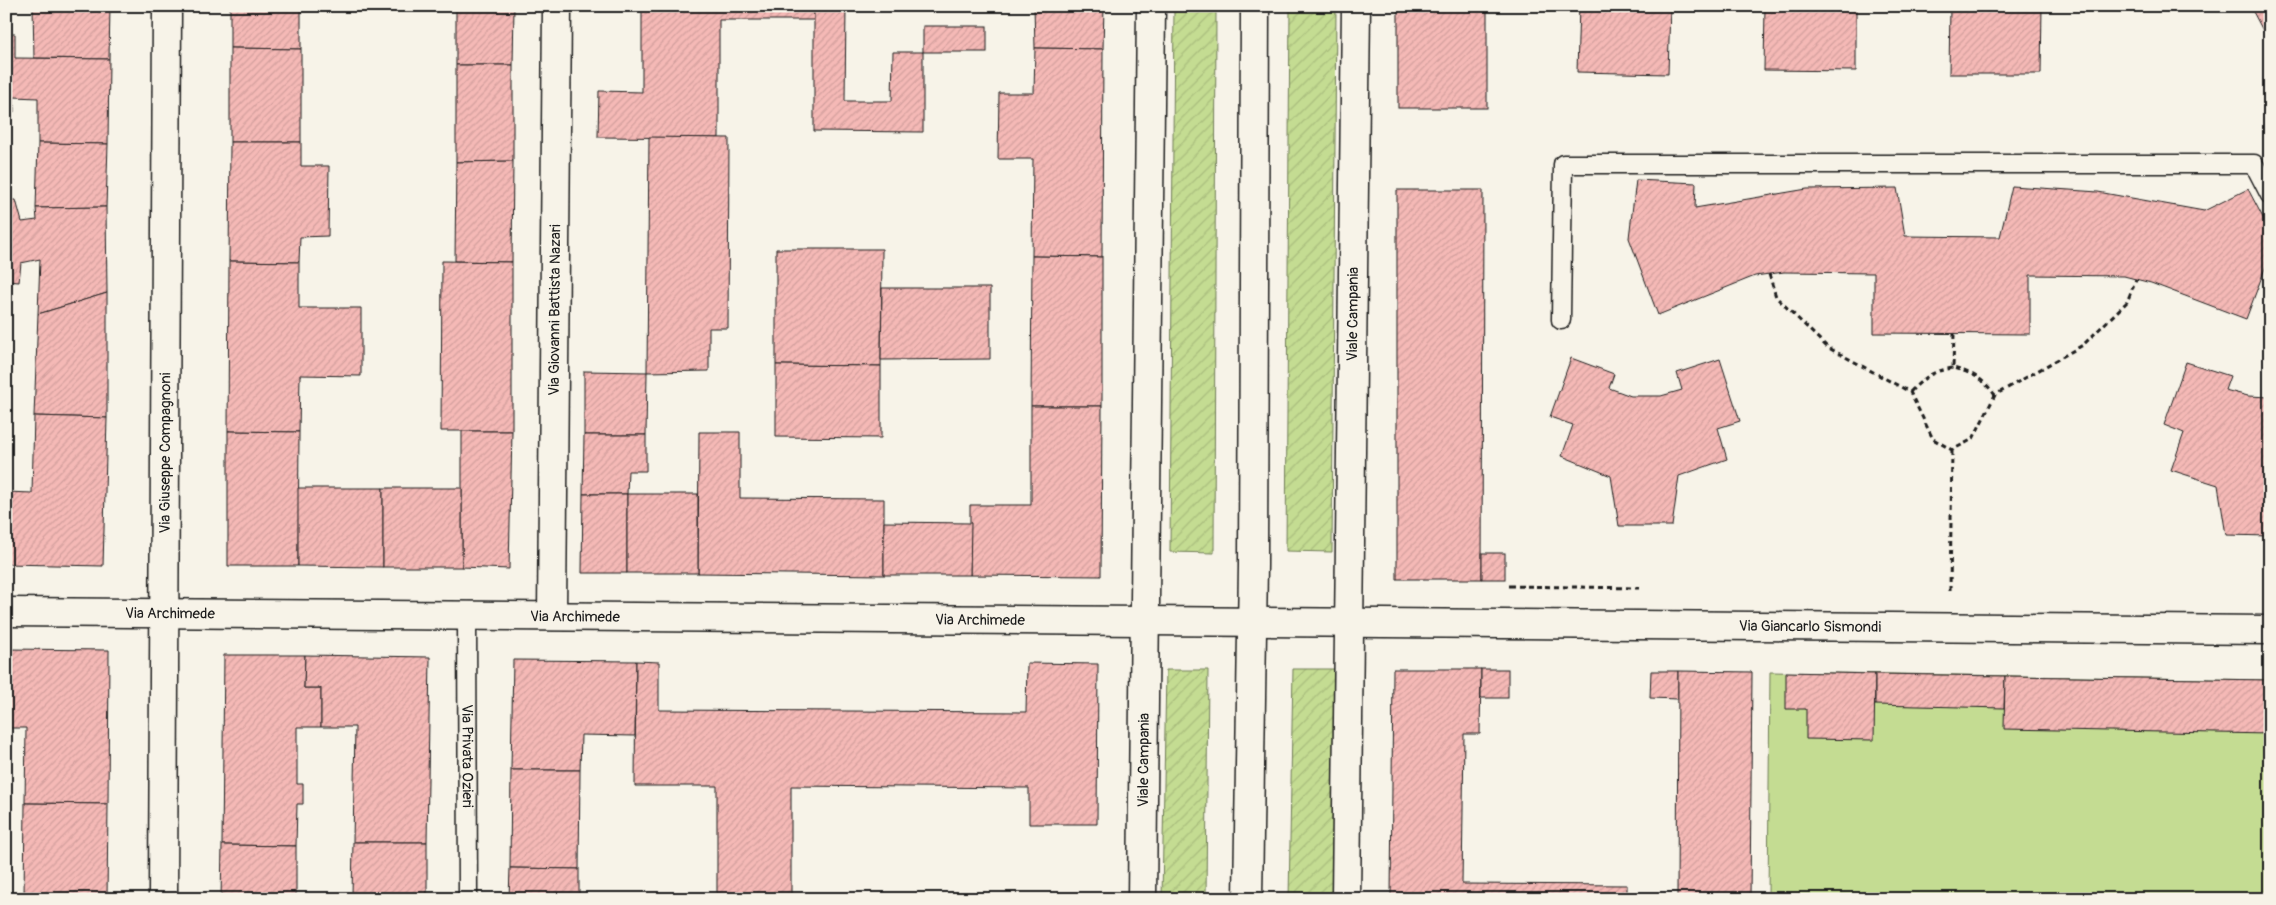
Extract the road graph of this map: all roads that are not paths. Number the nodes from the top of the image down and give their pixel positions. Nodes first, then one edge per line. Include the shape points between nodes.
1 (167, 6) edge
2 (557, 6) edge
3 (1151, 6) edge
4 (1255, 6) edge
5 (1356, 6) edge
6 (2270, 195) edge
7 (1561, 320) dead end
8 (6, 612) edge
9 (164, 612) junction
10 (467, 614) junction
11 (552, 615) junction
12 (1144, 621) junction
13 (1253, 621) junction
14 (1349, 622) junction
15 (2270, 630) edge
16 (163, 899) edge
17 (468, 899) edge
18 (1142, 899) edge
19 (1248, 899) edge
20 (1346, 899) edge

1 - 9 street, Via Giuseppe Compagnoni
2 - 11 street, Via Giovanni Battista Nazari
3 - 12 street, Viale Campania
4 - 13 street
5 - 14 street, Viale Campania
6 - 7 lane via 2254,164 1563,164
8 - 9 street, Via Archimede
9 - 10 street, Via Archimede
9 - 16 street, Via Giuseppe Compagnoni
10 - 11 street, Via Archimede
10 - 17 lane, Via Privata Ozieri
11 - 12 street, Via Archimede
12 - 13 street
12 - 18 street, Viale Campania
13 - 14 street
13 - 19 street
14 - 15 street, Via Giancarlo Sismondi
14 - 20 street, Viale Campania

